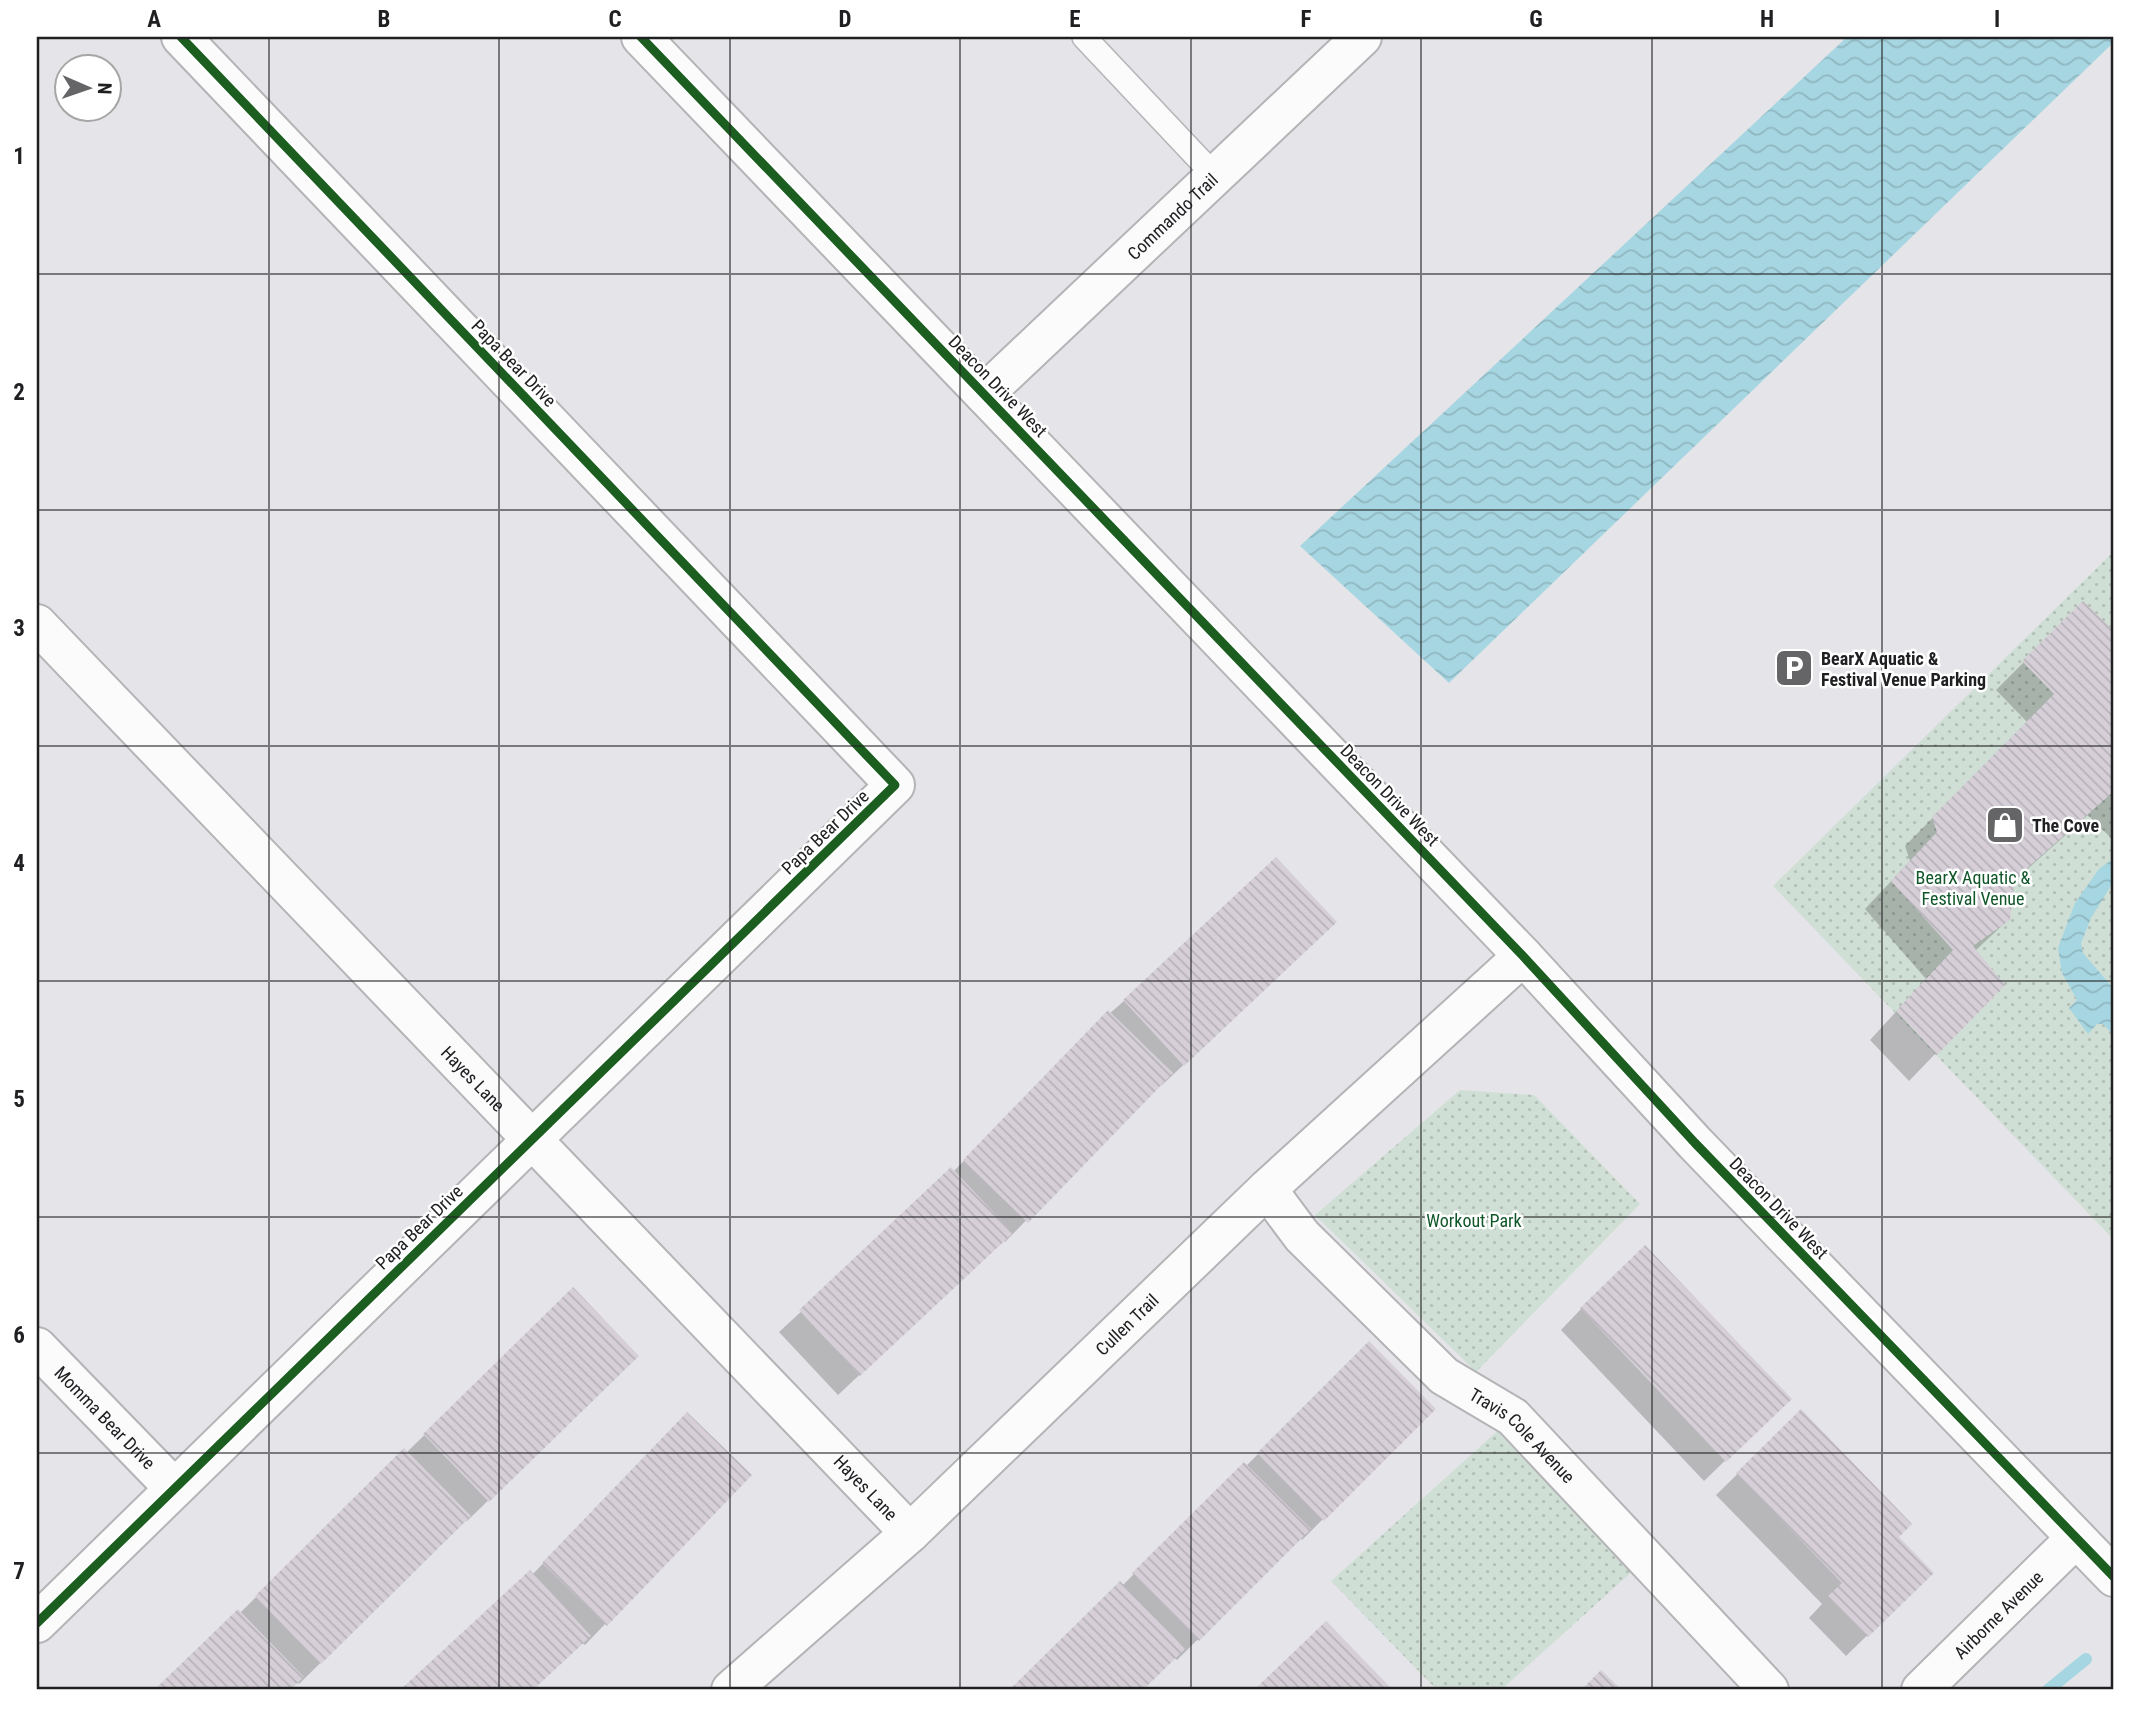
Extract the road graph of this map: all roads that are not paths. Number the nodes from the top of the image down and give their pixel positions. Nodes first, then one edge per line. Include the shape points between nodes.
1 (181, 37) edge
2 (641, 37) edge
3 (1084, 37) edge
4 (1362, 37) edge
5 (1215, 176) junction
6 (984, 394) junction
7 (37, 624) edge
8 (1523, 956) junction
9 (532, 1139) junction
10 (1267, 1189) junction
11 (37, 1347) edge
12 (174, 1488) junction
13 (910, 1533) junction
14 (2076, 1538) junction
15 (2114, 1577) edge
16 (37, 1623) edge
17 (731, 1690) edge
18 (1769, 1690) edge
19 (1921, 1690) edge

1 - 9 street, Papa Bear Drive via 895,785
2 - 6 street, Deacon Drive West
3 - 5 lane
4 - 5 street, Commando Trail
5 - 6 street, Commando Trail
6 - 8 street, Deacon Drive West
7 - 9 street, Hayes Lane
8 - 10 street, Cullen Trail
8 - 14 street, Deacon Drive West via 1704,1153
9 - 12 street, Papa Bear Drive
9 - 13 street, Hayes Lane
10 - 13 street, Cullen Trail
10 - 18 street, Travis Cole Avenue via 1303,1236 1444,1376 1513,1416
11 - 12 street, Momma Bear Drive
12 - 16 street, Papa Bear Drive
13 - 17 street, Cullen Trail
14 - 15 street, Deacon Drive West
14 - 19 street, Airborne Avenue

